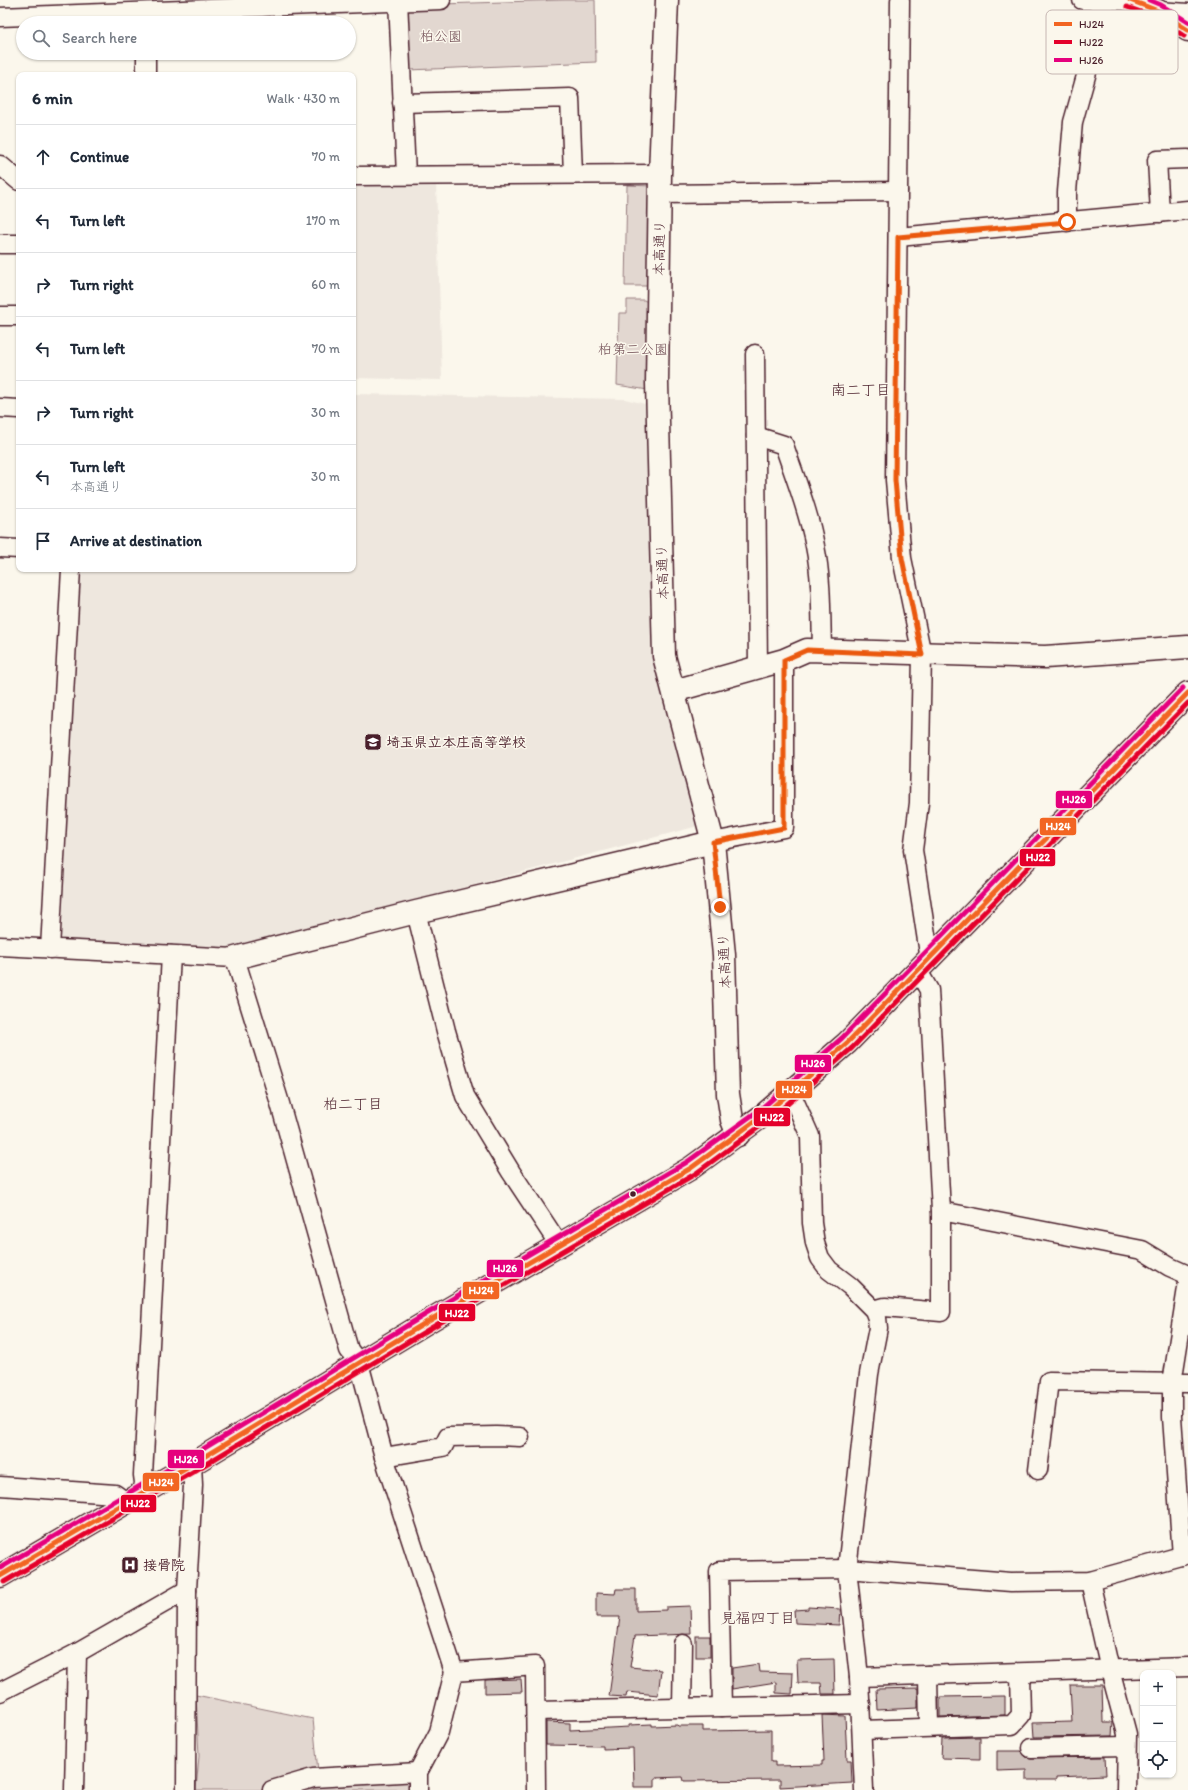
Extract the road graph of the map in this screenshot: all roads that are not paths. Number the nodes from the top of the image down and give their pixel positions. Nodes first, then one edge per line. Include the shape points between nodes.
1 (441, 0) edge
2 (668, 0) edge
3 (900, 0) edge
4 (1082, 0) edge
5 (398, 1) edge
6 (1131, 1) edge
7 (1102, 2) junction
8 (20, 8) edge
9 (1100, 10) edge
10 (1153, 10) edge
11 (144, 11) edge
12 (1178, 13) edge
13 (1188, 14) edge
14 (0, 17) edge
15 (1178, 24) edge
16 (1188, 30) edge
17 (146, 60) edge
18 (146, 72) edge
19 (1086, 74) edge
20 (402, 103) junction
21 (1188, 159) edge
22 (0, 165) edge
23 (573, 174) junction
24 (406, 175) junction
25 (356, 176) edge
26 (16, 178) edge
27 (660, 184) junction
28 (898, 191) junction
29 (1188, 210) edge
30 (1160, 213) junction
31 (1067, 222) junction
32 (898, 237) junction
33 (0, 244) edge
34 (16, 244) edge
35 (0, 316) edge
36 (16, 316) edge
37 (755, 354) dead end
38 (0, 408) edge
39 (16, 409) edge
40 (756, 436) junction
41 (0, 548) edge
42 (16, 549) edge
43 (71, 572) edge
44 (1188, 647) edge
45 (822, 650) junction
46 (922, 655) junction
47 (784, 660) junction
48 (758, 667) junction
49 (674, 691) junction
50 (1188, 693) edge
51 (713, 842) junction
52 (416, 912) junction
53 (0, 946) edge
54 (50, 949) junction
55 (171, 955) junction
56 (235, 958) junction
57 (924, 965) junction
58 (791, 1093) junction
59 (738, 1135) junction
60 (940, 1211) junction
61 (560, 1246) junction
62 (1188, 1275) edge
63 (1188, 1282) edge
64 (874, 1310) junction
65 (359, 1363) junction
66 (1180, 1383) edge
67 (520, 1437) dead end
68 (384, 1457) junction
69 (192, 1464) junction
70 (1038, 1470) dead end
71 (0, 1486) edge
72 (145, 1490) junction
73 (126, 1502) junction
74 (1185, 1555) edge
75 (847, 1569) junction
76 (0, 1576) edge
77 (1090, 1581) junction
78 (188, 1590) junction
79 (683, 1644) dead end
80 (77, 1653) junction
81 (1188, 1667) edge
82 (1110, 1670) junction
83 (454, 1672) junction
84 (1020, 1673) junction
85 (928, 1675) junction
86 (859, 1677) junction
87 (0, 1692) edge
88 (861, 1704) junction
89 (722, 1707) junction
90 (682, 1708) junction
91 (536, 1711) junction
92 (929, 1727) junction
93 (862, 1730) junction
94 (1126, 1746) junction
95 (1031, 1748) dead end
96 (418, 1772) junction
97 (74, 1790) edge
98 (186, 1790) edge
99 (272, 1790) edge
100 (418, 1790) edge
101 (536, 1790) edge
102 (864, 1790) edge
103 (1126, 1790) edge

1 - 5 street
2 - 27 street, 本高通り
3 - 28 street
4 - 7 street
5 - 11 street
5 - 20 street
6 - 7 street
6 - 10 street
7 - 9 street
8 - 11 street
8 - 14 street
12 - 13 street
15 - 16 street
17 - 18 street
19 - 31 street via 1073,122
20 - 23 street via 570,98
20 - 24 street
21 - 30 street via 1158,160
22 - 26 street
23 - 24 street
23 - 27 street
24 - 25 street
27 - 28 street
27 - 49 street, 本高通り via 657,383 664,656
28 - 32 street
29 - 30 street
30 - 31 street
31 - 32 street
32 - 46 street via 895,480 902,558
33 - 34 street
35 - 36 street
37 - 40 street
38 - 39 street
40 - 45 street via 784,445 805,510 815,546
40 - 48 street
41 - 42 street
43 - 54 street
44 - 46 street via 1045,657
45 - 46 street
45 - 47 street via 807,650
46 - 57 street via 919,803 913,850
47 - 48 street
47 - 51 street via 784,828
48 - 49 street
49 - 51 street, 本高通り
50 - 57 street
51 - 52 street
51 - 59 street, 本高通り via 724,955 728,1094 732,1120
52 - 56 street
52 - 61 street via 465,1096
53 - 54 street
54 - 55 street
55 - 56 street
55 - 72 street via 143,1475
56 - 65 street via 279,1100 349,1350
57 - 58 street via 848,1042
57 - 60 street via 929,990
58 - 59 street
58 - 64 street via 810,1136 812,1223 814,1242 820,1258 829,1270
59 - 61 street via 691,1168
60 - 62 street via 1142,1250
60 - 64 street via 940,1312 885,1307
61 - 65 street
63 - 66 street
64 - 75 street via 878,1328 869,1374
65 - 68 street
65 - 69 street
66 - 70 street via 1049,1381
66 - 74 street via 1172,1424
67 - 68 street via 448,1437 442,1447
68 - 83 street
69 - 72 street
69 - 78 street
71 - 73 street via 115,1494
72 - 73 street
73 - 76 street
74 - 77 street
75 - 77 street via 1011,1582
75 - 86 street
75 - 89 street via 719,1571
77 - 82 street
78 - 80 street
78 - 98 street
79 - 90 street
80 - 87 street
80 - 97 street
81 - 82 street
82 - 84 street
82 - 94 street via 1127,1734
83 - 91 street via 535,1666
83 - 96 street via 439,1732
84 - 85 street
84 - 92 street via 1021,1715 1012,1725
85 - 86 street
85 - 92 street
86 - 88 street
88 - 89 street
88 - 93 street
89 - 90 street
90 - 91 street
91 - 101 street
92 - 93 street
93 - 102 street
94 - 95 street
94 - 103 street
96 - 99 street via 313,1778
96 - 100 street

